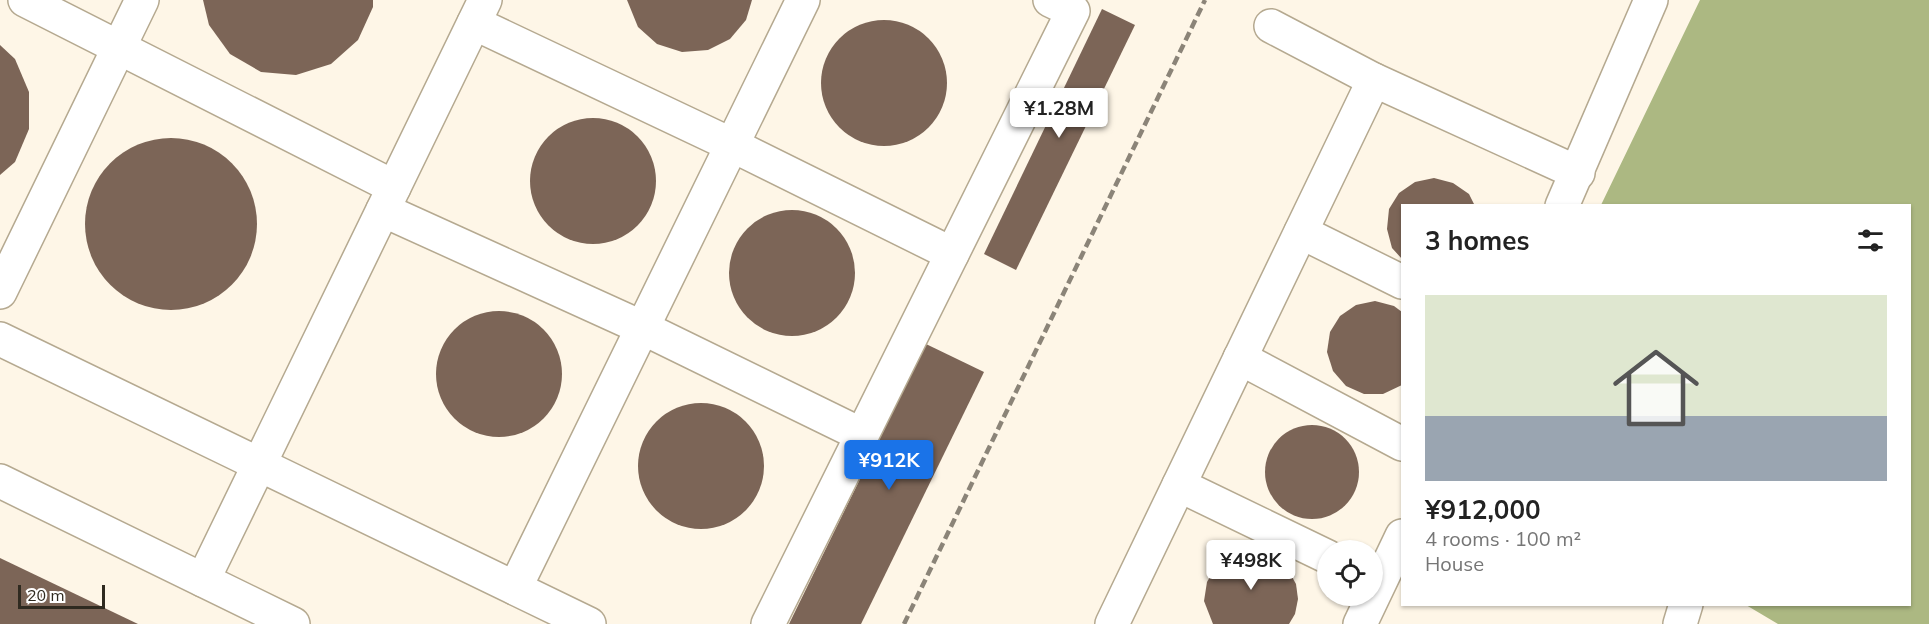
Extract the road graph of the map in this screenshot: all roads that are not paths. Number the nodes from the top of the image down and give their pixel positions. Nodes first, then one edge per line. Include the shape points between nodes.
1 (25, 0) edge
2 (142, 0) edge
3 (803, 0) edge
4 (1050, 0) edge
5 (1651, 0) edge
6 (480, 11) edge
7 (1271, 26) dead end
8 (119, 48) junction
9 (1374, 80) junction
10 (732, 145) junction
11 (1578, 173) junction
12 (389, 199) junction
13 (1563, 204) edge
14 (1300, 232) junction
15 (952, 254) junction
16 (1401, 282) edge
17 (0, 292) edge
18 (643, 328) junction
19 (0, 339) edge
20 (1240, 358) junction
21 (862, 435) junction
22 (1401, 443) edge
23 (259, 464) junction
24 (0, 481) edge
25 (1179, 485) junction
26 (1401, 538) edge
27 (1317, 552) edge
28 (1383, 569) edge
29 (203, 580) junction
30 (515, 588) junction
31 (1367, 606) edge
32 (1685, 606) edge
33 (292, 624) edge
34 (589, 624) edge
35 (768, 624) edge
36 (1112, 624) edge
37 (1360, 624) edge
38 (1680, 624) edge

1 - 8 street
2 - 8 street
3 - 10 street
4 - 15 street via 1073,11
5 - 11 street
6 - 10 street
6 - 12 street
7 - 9 street
8 - 12 street
8 - 17 street
9 - 11 street
9 - 14 street
10 - 15 street
10 - 18 street
11 - 13 street
12 - 18 street
12 - 23 street
14 - 16 street
14 - 20 street
15 - 21 street
18 - 21 street
18 - 30 street
19 - 23 street
20 - 22 street
20 - 25 street
21 - 35 street
23 - 29 street
23 - 30 street
24 - 29 street
25 - 27 street
25 - 36 street
26 - 28 street
29 - 33 street
30 - 34 street
31 - 37 street
32 - 38 street

